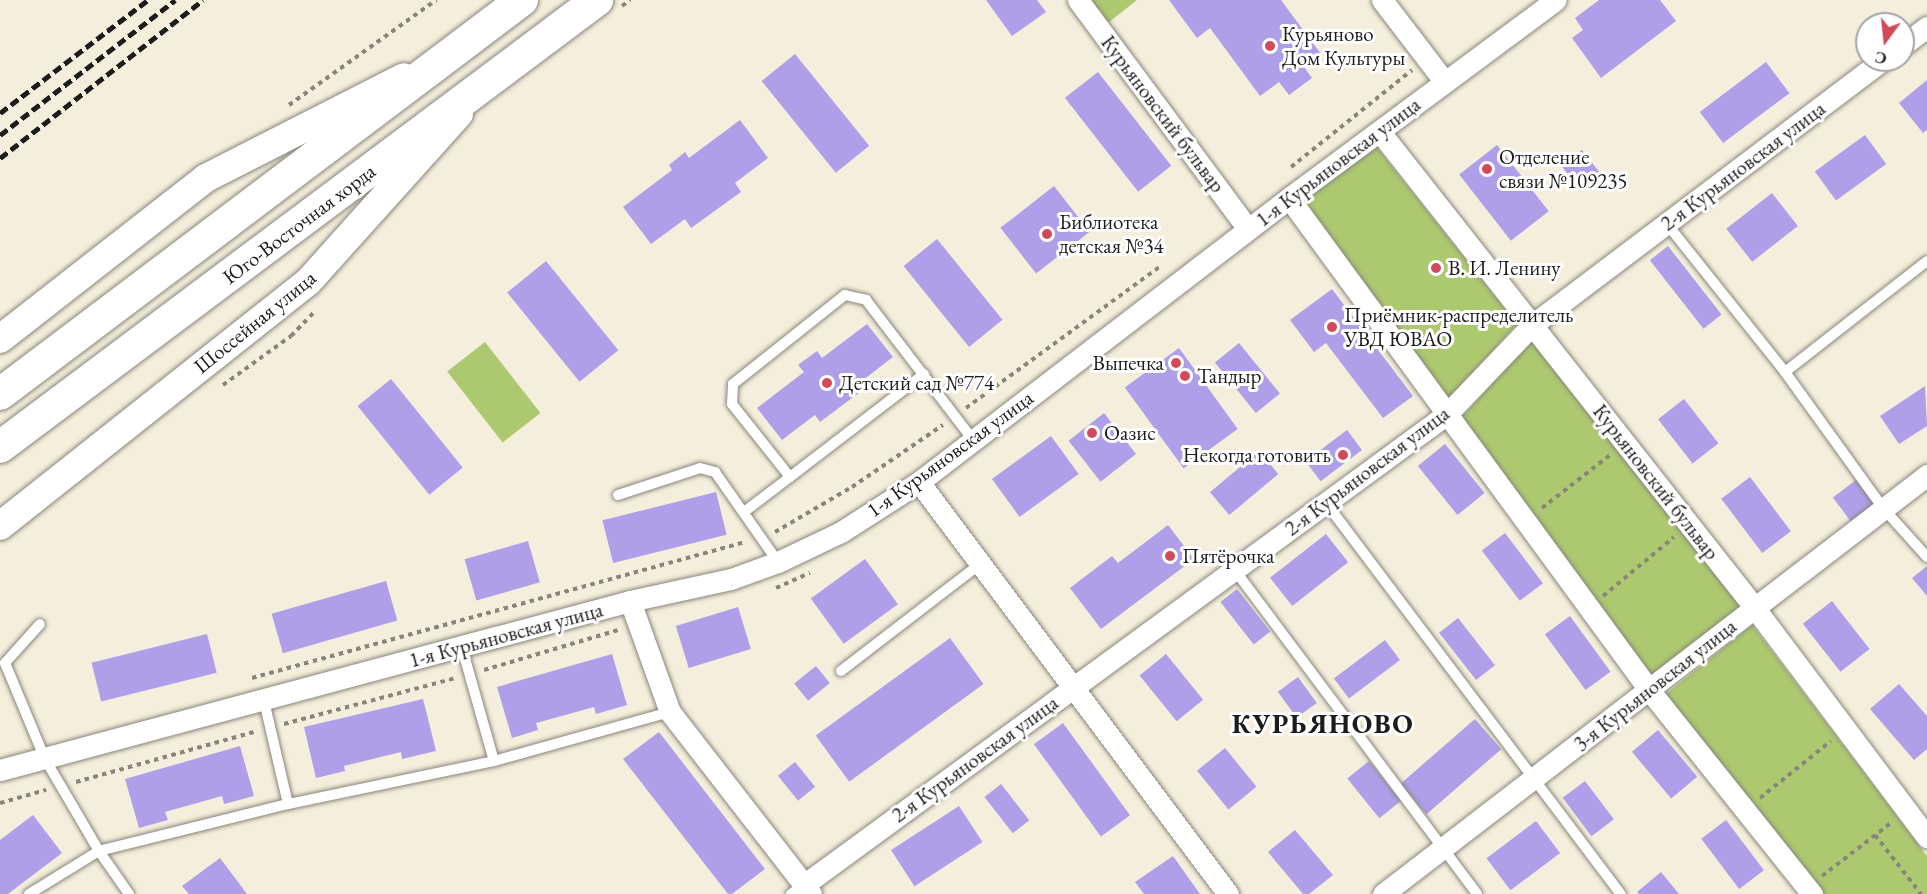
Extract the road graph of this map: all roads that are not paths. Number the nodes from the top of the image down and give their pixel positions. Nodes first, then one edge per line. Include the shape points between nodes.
1 (522, 0) edge
2 (597, 0) edge
3 (1078, 0) edge
4 (1382, 0) edge
5 (1556, 0) edge
6 (452, 53) junction
7 (1867, 72) edge
8 (1445, 82) junction
9 (481, 88) junction
10 (1380, 132) junction
11 (1289, 198) junction
12 (1667, 224) junction
13 (1248, 229) junction
14 (1927, 261) edge
15 (1532, 325) junction
16 (0, 339) edge
17 (1785, 372) junction
18 (924, 374) junction
19 (0, 394) edge
20 (1447, 414) junction
21 (973, 440) junction
22 (0, 447) edge
23 (1927, 475) edge
24 (790, 477) junction
25 (919, 482) junction
26 (618, 495) dead end
27 (1326, 503) junction
28 (1883, 508) junction
29 (744, 512) junction
30 (0, 526) edge
31 (1927, 557) edge
32 (778, 562) junction
33 (981, 563) junction
34 (1234, 569) junction
35 (630, 601) junction
36 (1754, 607) junction
37 (40, 624) dead end
38 (462, 648) junction
39 (841, 671) dead end
40 (1073, 687) junction
41 (1650, 691) junction
42 (264, 701) junction
43 (670, 711) junction
44 (45, 759) junction
45 (494, 761) junction
46 (0, 770) edge
47 (1534, 779) junction
48 (288, 804) junction
49 (1927, 837) edge
50 (1442, 849) junction
51 (99, 851) junction
52 (802, 891) edge
53 (1810, 891) edge
54 (29, 894) edge
55 (129, 894) edge
56 (1228, 894) edge
57 (1383, 894) edge
58 (1477, 894) edge
59 (1621, 894) edge

1 - 6 main road, Юго-Восточная хорда
2 - 9 main road, Юго-Восточная хорда
3 - 13 street, Курьяновский бульвар
4 - 8 street
5 - 8 street, 1-я Курьяновская улица
6 - 16 street via 206,178
6 - 19 main road, Юго-Восточная хорда
7 - 12 street, 2-я Курьяновская улица
8 - 10 street, 1-я Курьяновская улица
9 - 22 main road, Юго-Восточная хорда
9 - 30 street, Шоссейная улица via 308,282
10 - 11 street, 1-я Курьяновская улица
10 - 15 street, Курьяновский бульвар
11 - 13 street, 1-я Курьяновская улица
11 - 20 street
12 - 15 street, 2-я Курьяновская улица
12 - 17 lane
13 - 21 street, 1-я Курьяновская улица
14 - 17 lane
15 - 20 street, 2-я Курьяновская улица
15 - 36 street, Курьяновский бульвар
17 - 28 lane
18 - 21 lane
18 - 24 lane
18 - 24 lane via 866,300 845,295 733,384 732,404
20 - 27 street, 2-я Курьяновская улица
20 - 41 street
21 - 25 street, 1-я Курьяновская улица
23 - 28 street, 3-я Курьяновская улица
24 - 29 lane
25 - 32 street, 1-я Курьяновская улица via 841,532
25 - 33 street
26 - 29 lane via 700,468 715,472
27 - 34 street, 2-я Курьяновская улица
27 - 47 lane
28 - 31 lane
28 - 36 street, 3-я Курьяновская улица
29 - 32 lane
32 - 35 street, 1-я Курьяновская улица via 731,579
33 - 39 lane
33 - 40 street
34 - 40 street, 2-я Курьяновская улица
34 - 50 lane
35 - 38 street, 1-я Курьяновская улица
35 - 43 street
36 - 41 street, 3-я Курьяновская улица
36 - 49 street, Курьяновский бульвар
37 - 44 lane via 5,663
38 - 42 street, 1-я Курьяновская улица
38 - 45 lane
40 - 52 street, 2-я Курьяновская улица
40 - 56 street
41 - 47 street, 3-я Курьяновская улица
41 - 53 street
42 - 44 street, 1-я Курьяновская улица
42 - 48 lane
43 - 45 lane
43 - 52 street
44 - 46 street, 1-я Курьяновская улица
44 - 51 lane
45 - 48 lane
47 - 50 street, 3-я Курьяновская улица
47 - 59 lane
48 - 51 lane
50 - 57 street, 3-я Курьяновская улица
50 - 58 lane
51 - 54 lane
51 - 55 lane

